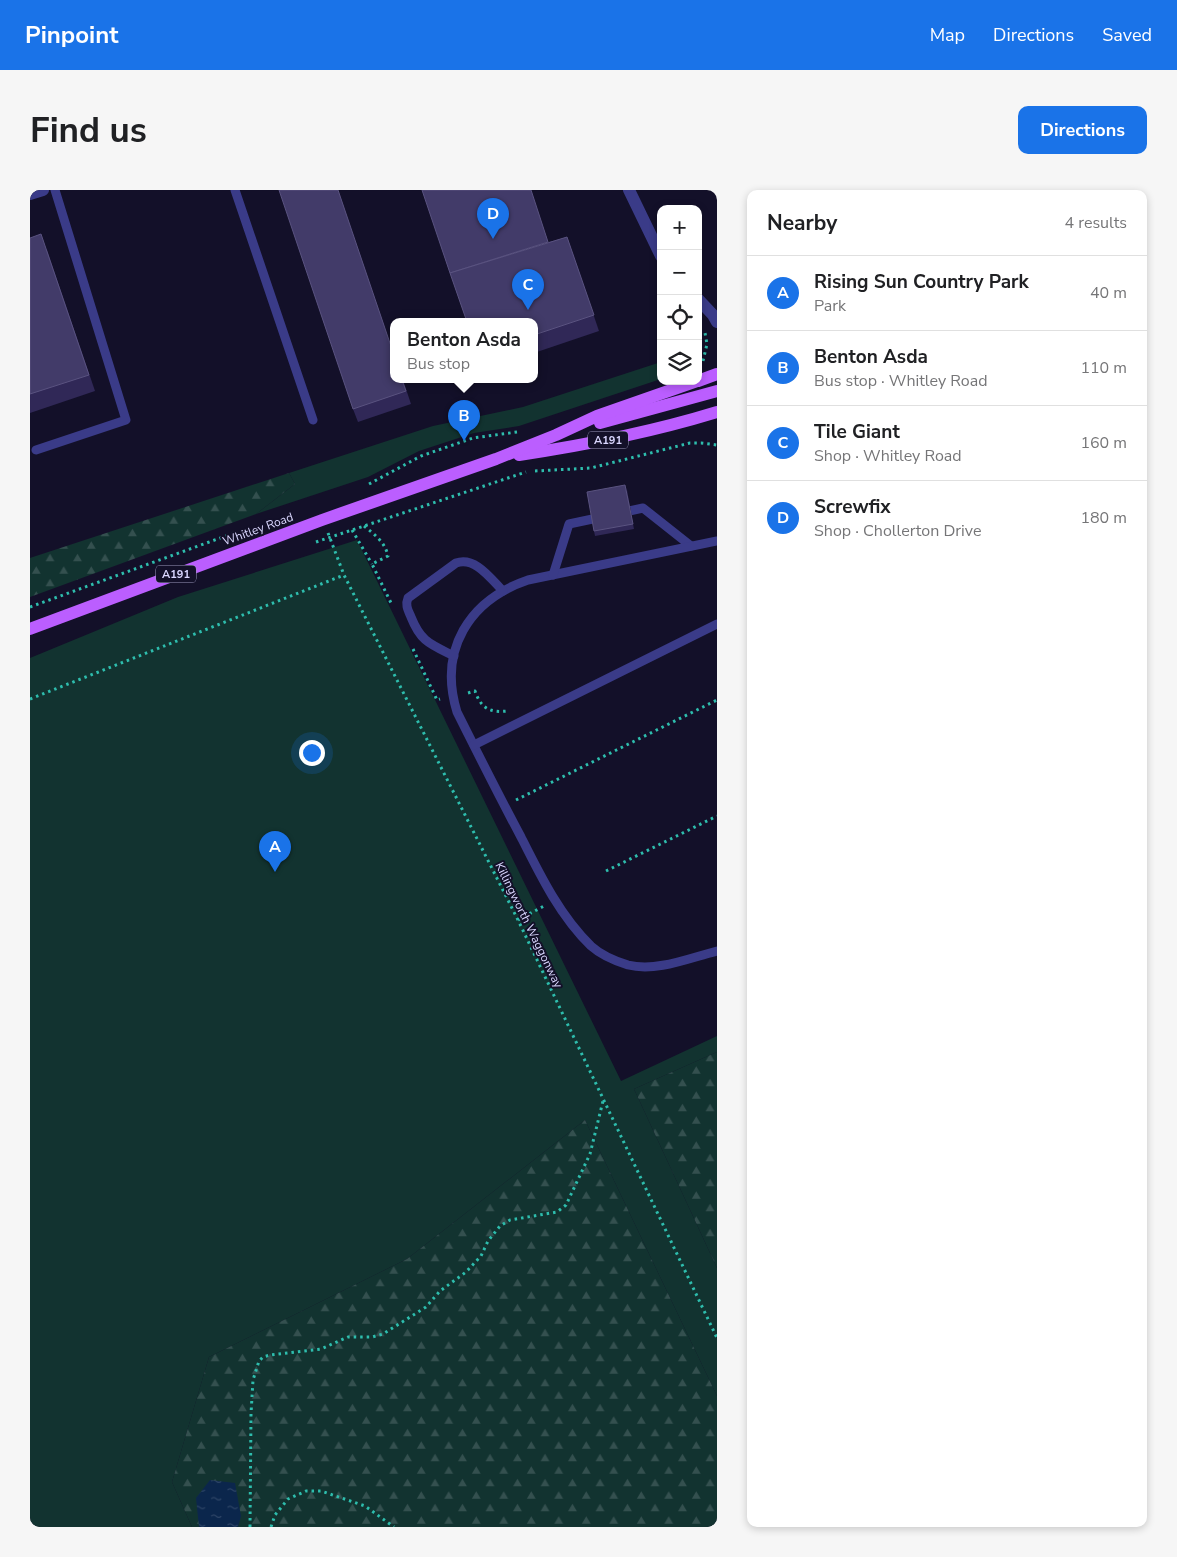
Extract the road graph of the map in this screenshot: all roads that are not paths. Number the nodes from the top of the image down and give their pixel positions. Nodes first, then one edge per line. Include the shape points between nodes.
1 (43, 190) edge
2 (54, 190) edge
3 (235, 190) edge
4 (630, 190) edge
5 (30, 194) edge
6 (658, 250) edge
7 (702, 303) edge
8 (717, 322) edge
9 (717, 374) edge
10 (702, 380) edge
11 (686, 385) edge
12 (717, 391) edge
13 (717, 412) edge
14 (313, 420) dead end
15 (556, 434) junction
16 (36, 450) dead end
17 (496, 459) junction
18 (717, 541) edge
19 (691, 546) junction
20 (553, 575) junction
21 (503, 591) junction
22 (717, 624) edge
23 (30, 629) edge
24 (454, 656) junction
25 (474, 745) junction
26 (717, 951) edge

1 - 5 street
2 - 16 lane via 126,420
3 - 14 lane
4 - 6 street
7 - 8 street
9 - 10 main road, Whitley Road / A191
11 - 15 main road, Whitley Road / A191
12 - 15 main road, Whitley Road / A191
13 - 17 main road, Whitley Road / A191 via 587,445
15 - 17 main road, Whitley Road / A191
17 - 23 main road, Whitley Road / A191
18 - 19 lane
19 - 20 lane
19 - 20 lane via 643,508 569,524
20 - 21 lane via 528,580
21 - 24 lane via 488,601 465,627
21 - 24 lane via 474,564 461,561 408,598 407,607 422,638
22 - 25 lane
24 - 25 lane via 452,696
25 - 26 lane via 539,873 592,947 611,959 645,967

